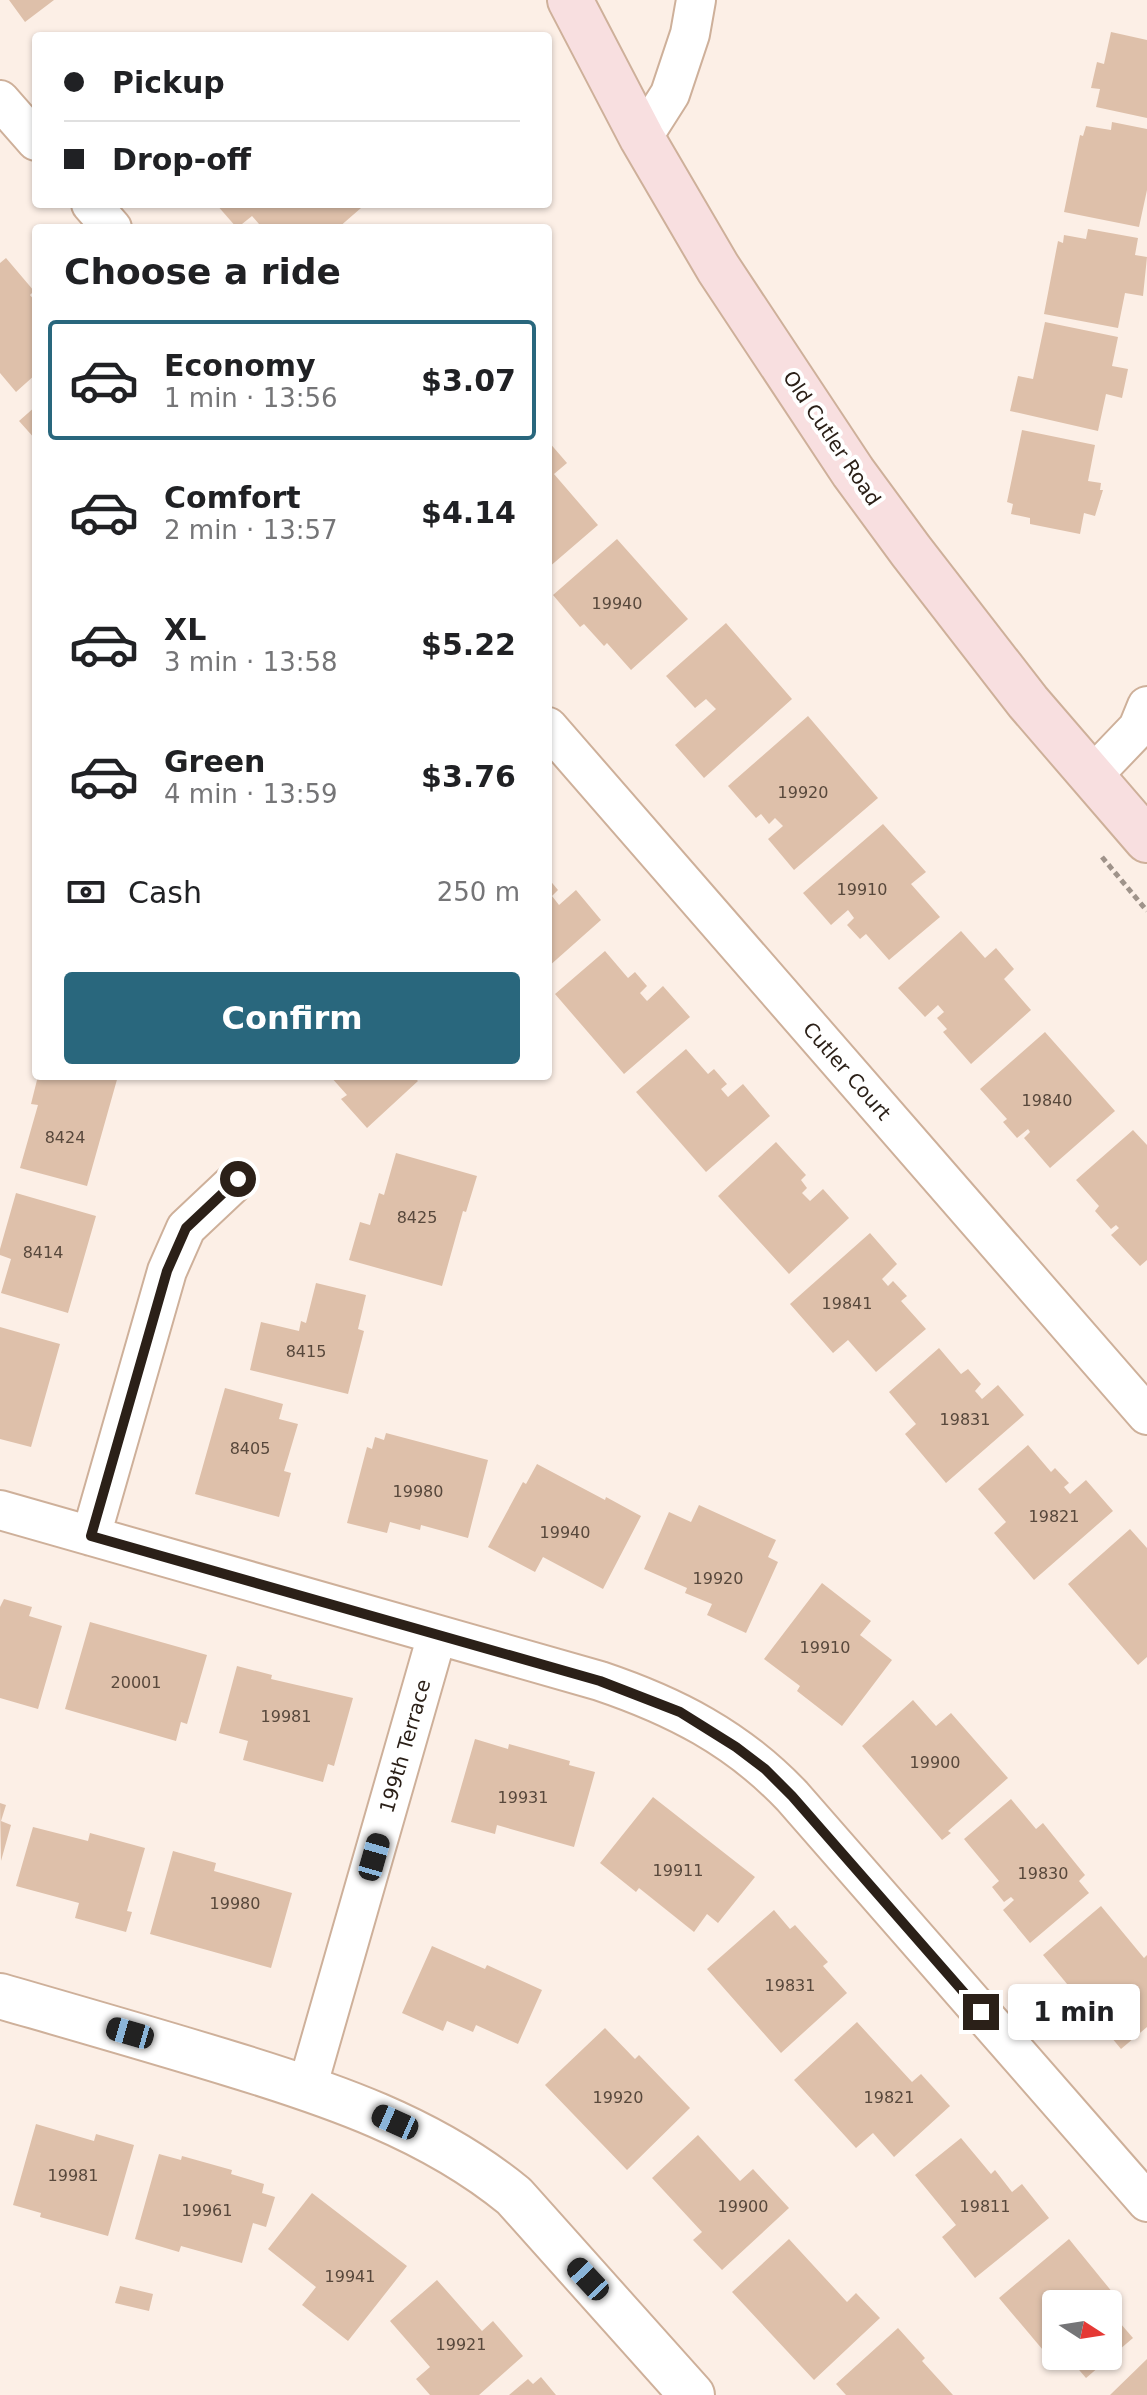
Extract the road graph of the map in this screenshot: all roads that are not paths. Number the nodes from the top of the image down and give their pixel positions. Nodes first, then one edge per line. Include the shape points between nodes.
1 (570, 0) edge
2 (696, 0) edge
3 (0, 100) edge
4 (32, 136) edge
5 (642, 138) junction
6 (94, 208) edge
7 (108, 224) edge
8 (1147, 706) edge
9 (552, 732) edge
10 (1092, 776) junction
11 (1147, 840) edge
12 (238, 1179) dead end
13 (1147, 1415) edge
14 (0, 1510) edge
15 (91, 1536) junction
16 (437, 1635) junction
17 (0, 1996) edge
18 (307, 2088) junction
19 (1147, 2202) edge
20 (692, 2395) edge

1 - 5 main road, Old Cutler Road
2 - 5 street via 670,94
3 - 4 street
5 - 10 main road, Old Cutler Road via 718,268 853,472 1010,679
6 - 7 street
8 - 10 street via 1138,728
9 - 13 street, Cutler Court
10 - 11 main road, Old Cutler Road
12 - 15 street via 186,1228 167,1271
14 - 15 street
15 - 16 street
16 - 18 street, 199th Terrace
16 - 19 street via 655,1701 705,1726 765,1769
17 - 18 street
18 - 20 street via 414,2131 488,2175 514,2196

